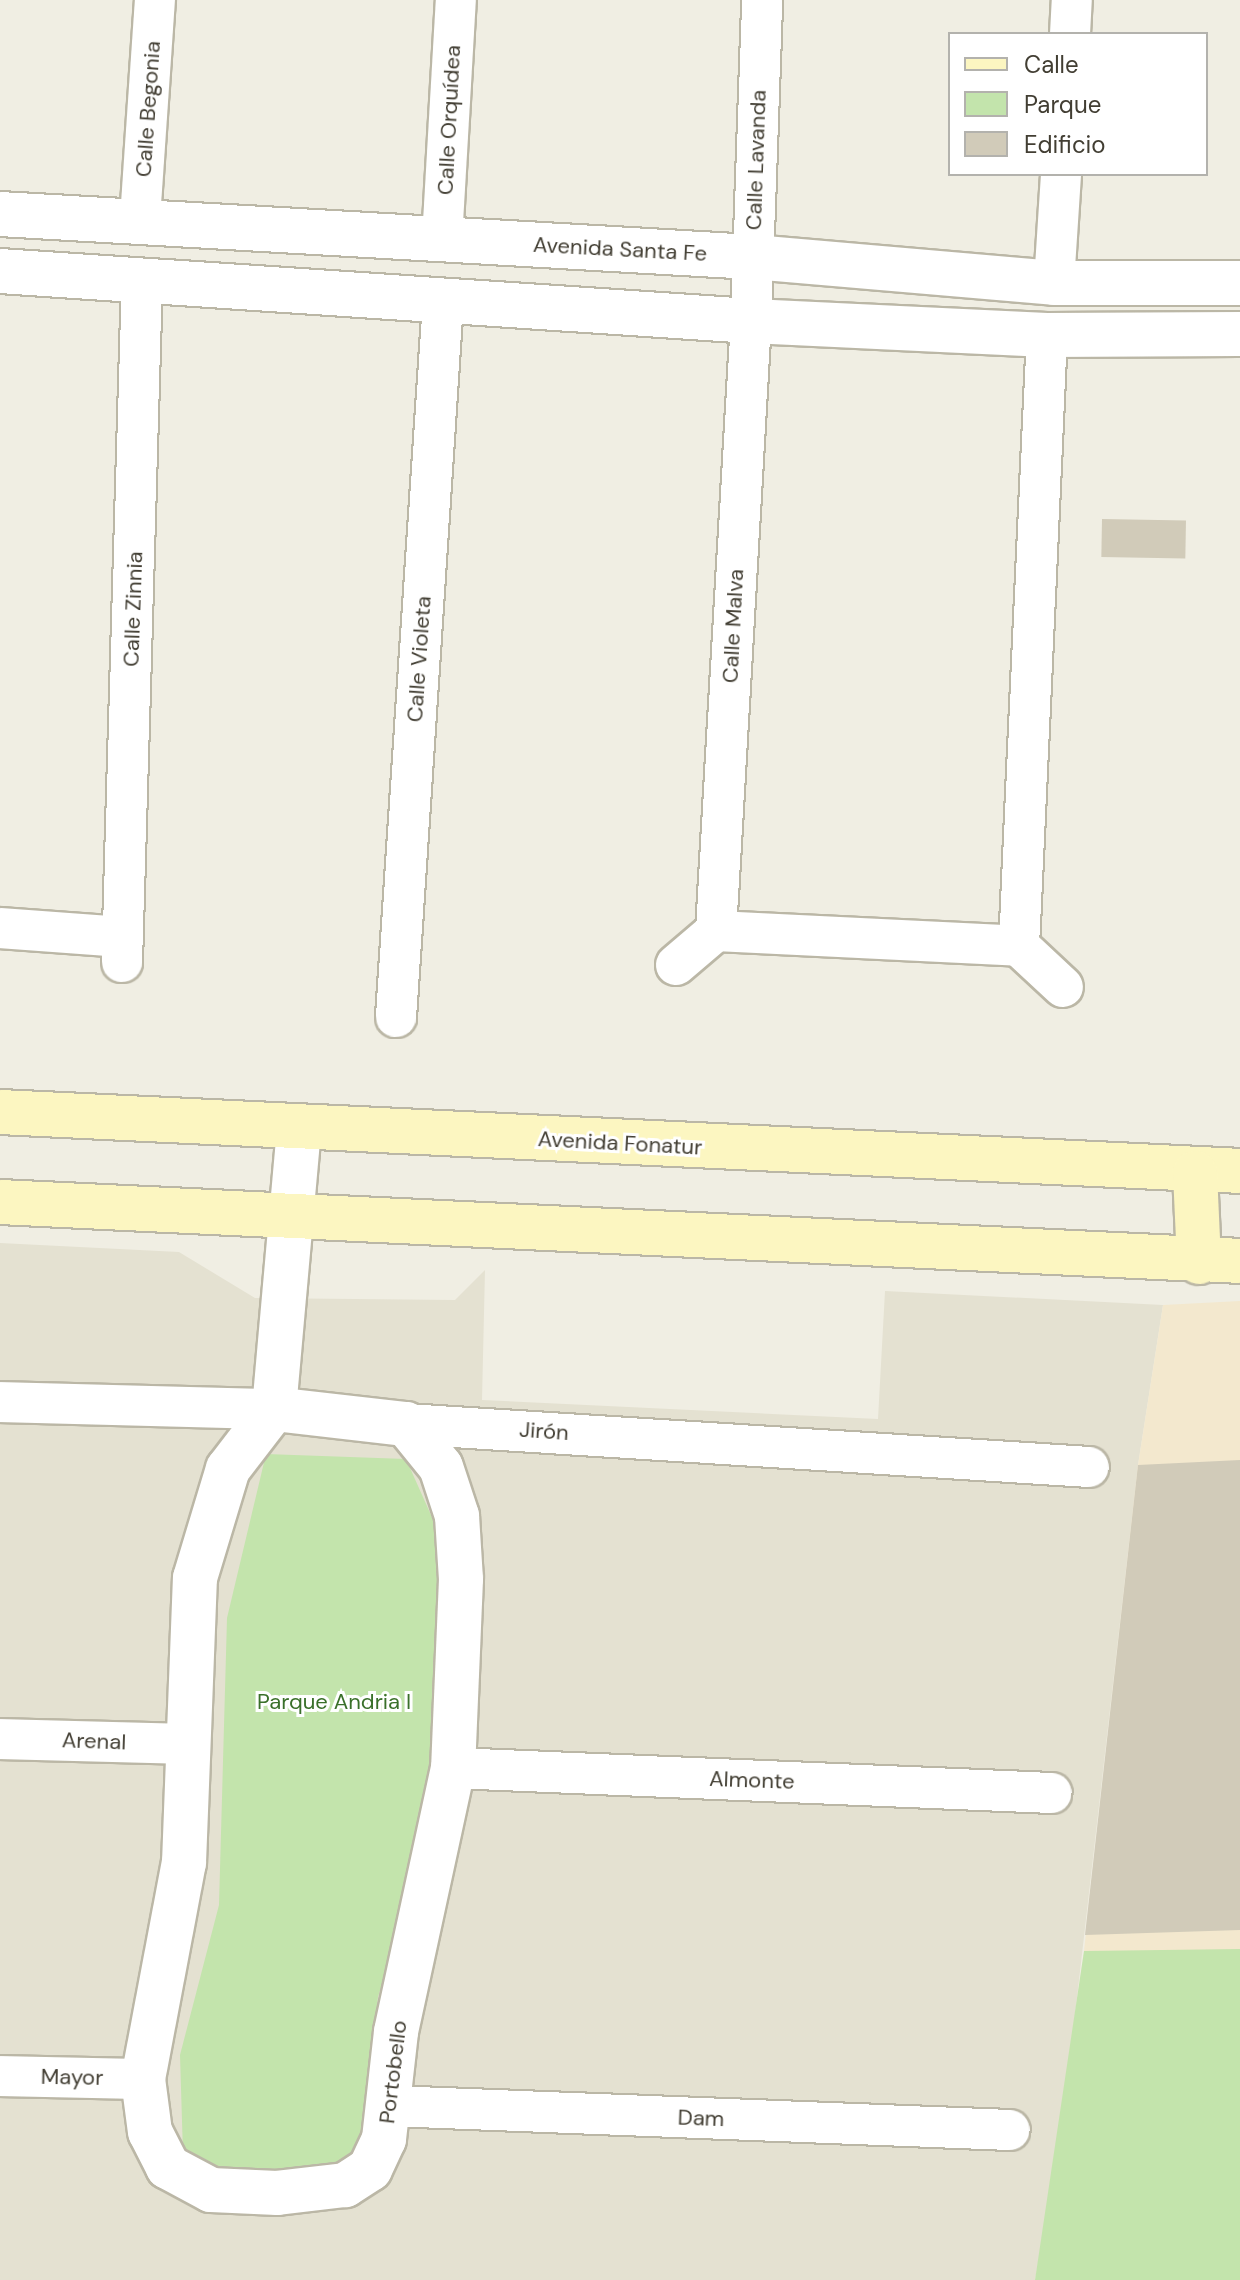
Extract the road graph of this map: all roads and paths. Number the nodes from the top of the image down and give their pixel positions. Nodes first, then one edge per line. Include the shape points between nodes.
1 (155, 0) edge
2 (456, 0) edge
3 (762, 0) edge
4 (1072, 0) edge
5 (1070, 32) edge
6 (1061, 176) edge
7 (0, 214) edge
8 (140, 219) junction
9 (442, 240) junction
10 (753, 257) junction
11 (0, 271) edge
12 (142, 281) junction
13 (1054, 283) junction
14 (1240, 283) edge
15 (443, 301) junction
16 (751, 321) junction
17 (1240, 334) edge
18 (1047, 335) junction
19 (0, 928) edge
20 (716, 931) junction
21 (1019, 946) junction
22 (676, 965) dead end
23 (1063, 987) dead end
24 (396, 1017) dead end
25 (0, 1112) edge
26 (299, 1127) junction
27 (1240, 1171) edge
28 (1195, 1173) junction
29 (0, 1202) edge
30 (291, 1217) junction
31 (1220, 1261) edge
32 (0, 1402) edge
33 (274, 1409) junction
34 (406, 1424) junction
35 (1089, 1467) dead end
36 (0, 1739) edge
37 (188, 1744) junction
38 (453, 1768) junction
39 (1051, 1793) dead end
40 (0, 2076) edge
41 (143, 2079) junction
42 (391, 2106) junction
43 (1010, 2130) dead end

1 - 8 street, Calle Begonia
2 - 9 street, Calle Orquídea
3 - 10 street, Calle Lavanda
4 - 5 street
6 - 13 street
7 - 8 street, Avenida Santa Fe
8 - 9 street, Avenida Santa Fe
9 - 10 street, Avenida Santa Fe
10 - 13 street, Avenida Santa Fe
10 - 16 street, Calle Lavanda
11 - 12 street
12 - 15 street
12 - 19 street, Calle Zinnia via 123,950
13 - 14 street, Avenida Santa Fe
15 - 16 street
15 - 24 street, Calle Violeta
16 - 18 street
16 - 20 street, Calle Malva
17 - 18 street
18 - 21 street
20 - 21 street
20 - 22 street
21 - 23 street
25 - 26 main road, Avenida Fonatur
26 - 28 main road, Avenida Fonatur
26 - 30 street
27 - 28 main road, Avenida Fonatur
28 - 31 main road
29 - 30 main road
30 - 31 main road
30 - 33 street
32 - 33 street, Jirón
33 - 34 street, Jirón
33 - 37 street, Portobello via 228,1469 195,1578
34 - 35 street, Jirón
34 - 38 street, Portobello via 441,1467 457,1516 461,1579
36 - 37 street, Arenal
37 - 41 street, Portobello via 184,1863
38 - 39 street, Almonte
38 - 42 street, Portobello via 396,2032
40 - 41 street, Mayor
41 - 42 street, Portobello via 150,2132 168,2167 211,2190 277,2193 345,2185 370,2169
42 - 43 street, Dam

